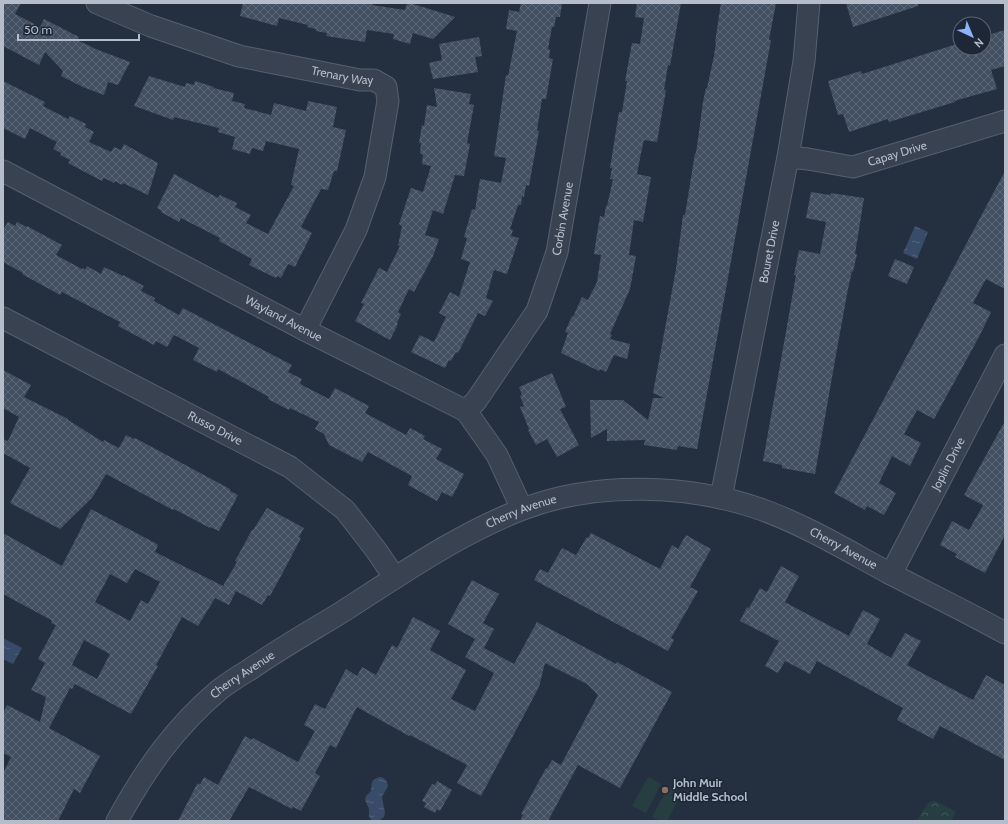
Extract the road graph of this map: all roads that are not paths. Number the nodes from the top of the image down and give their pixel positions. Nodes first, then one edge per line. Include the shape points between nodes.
1 (97, 3) edge
2 (600, 3) edge
3 (809, 3) edge
4 (1005, 122) edge
5 (788, 157) junction
6 (3, 171) edge
7 (3, 318) edge
8 (305, 330) junction
9 (1005, 355) edge
10 (466, 411) junction
11 (721, 498) junction
12 (522, 509) junction
13 (891, 574) junction
14 (395, 578) junction
15 (1005, 633) edge
16 (117, 821) edge

1 - 8 street, Trenary Way via 151,26 239,56 360,80 374,80 386,87 388,101 372,183 356,230
2 - 10 street, Corbin Avenue via 557,252 537,311 476,401
3 - 5 street, Bouret Drive via 804,61
4 - 5 street, Capay Drive via 853,168
5 - 11 street, Bouret Drive
6 - 8 street, Wayland Avenue
7 - 14 street, Russo Drive via 290,467 345,510
8 - 10 street, Wayland Avenue
9 - 13 street, Joplin Drive
10 - 12 street, Wayland Avenue via 497,455
11 - 12 street, Cherry Avenue via 679,490 613,490 554,499
11 - 13 street, Cherry Avenue via 762,510 799,525
12 - 14 street, Cherry Avenue via 464,535
13 - 15 street, Cherry Avenue
14 - 16 street, Cherry Avenue via 221,689 192,715 167,743 141,777

